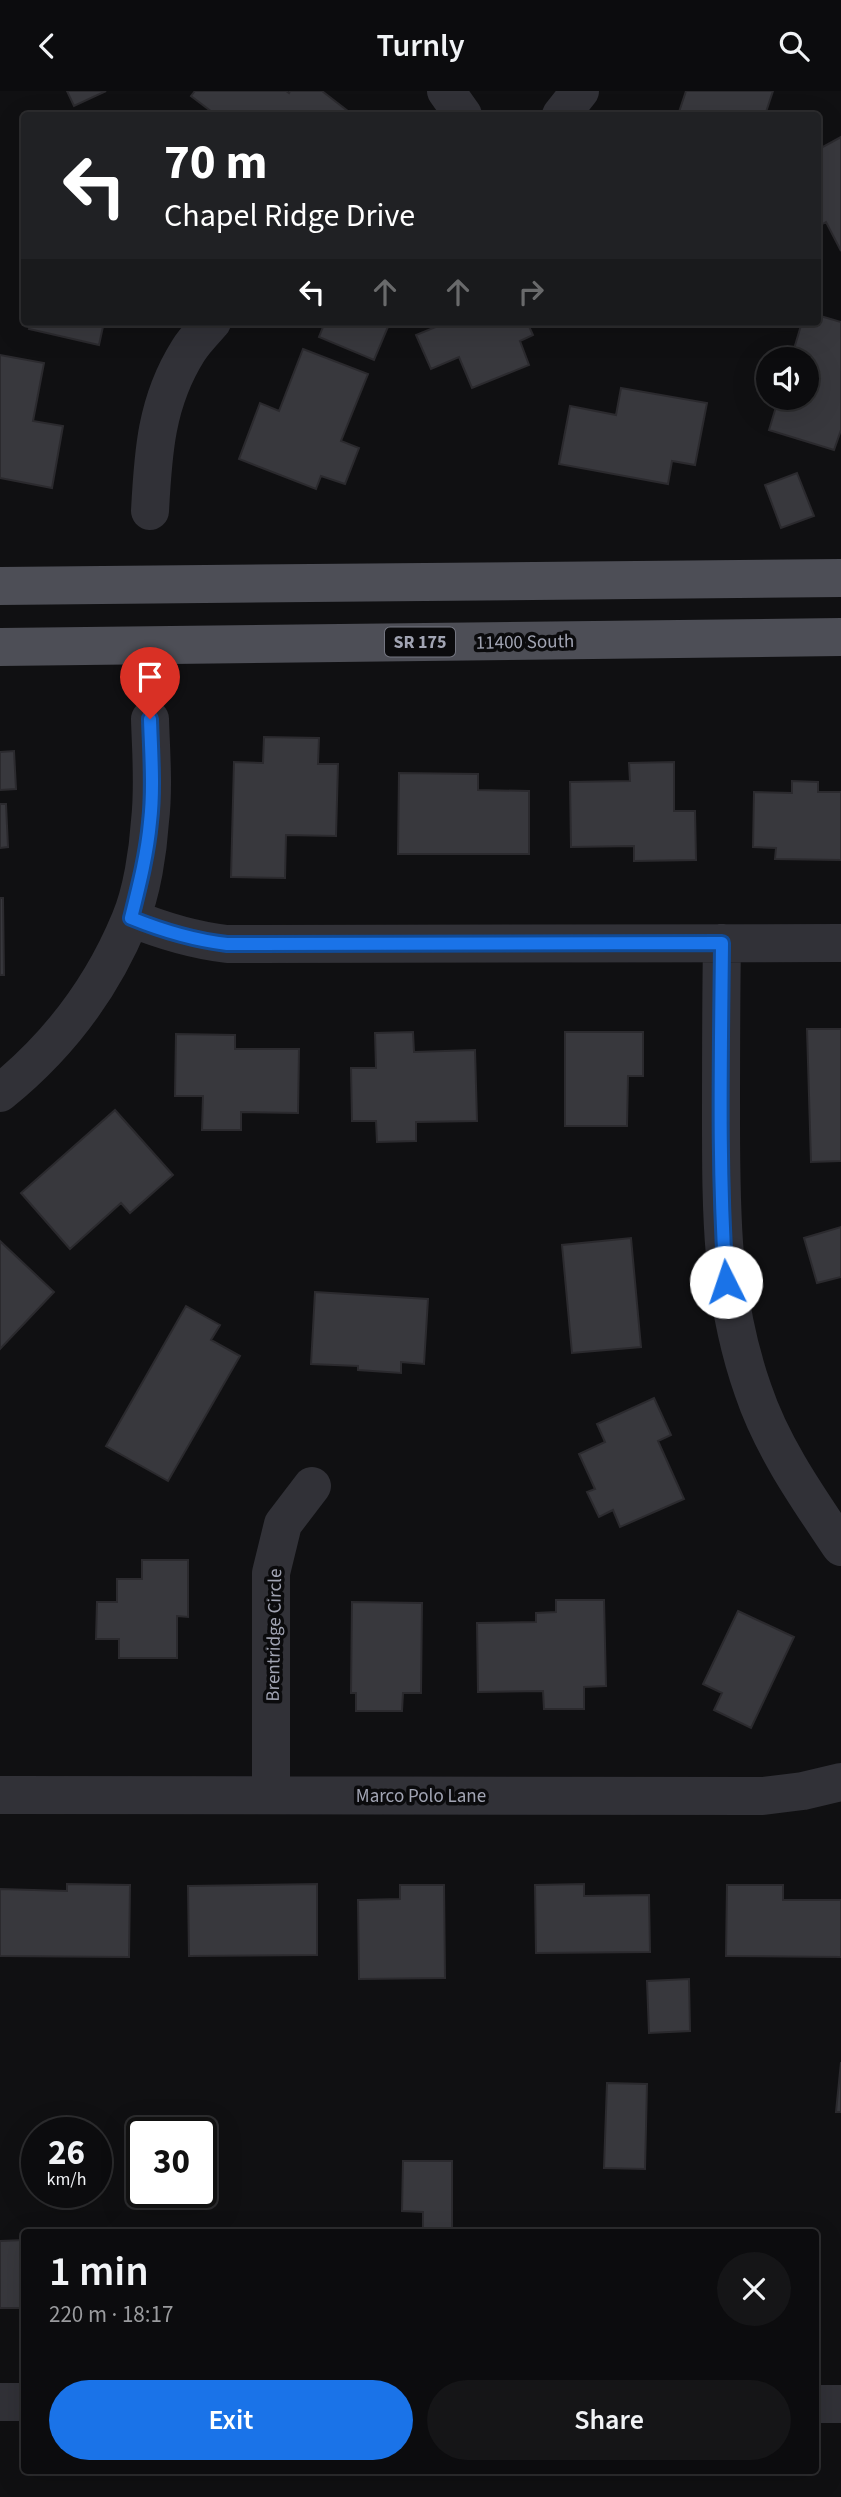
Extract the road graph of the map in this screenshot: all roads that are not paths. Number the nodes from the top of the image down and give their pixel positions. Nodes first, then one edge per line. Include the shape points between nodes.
1 (446, 91) edge
2 (580, 91) edge
3 (461, 112) edge
4 (563, 112) edge
5 (209, 326) edge
6 (150, 511) dead end
7 (841, 578) edge
8 (0, 586) edge
9 (841, 637) edge
10 (0, 647) edge
11 (150, 719) dead end
12 (131, 918) junction
13 (722, 943) junction
14 (841, 943) edge
15 (0, 1093) edge
16 (312, 1486) dead end
17 (841, 1547) edge
18 (841, 1782) edge
19 (271, 1794) junction
20 (0, 1795) edge
21 (0, 2402) edge
22 (21, 2402) edge
23 (819, 2404) edge
24 (841, 2404) edge

1 - 3 street
2 - 4 street
5 - 6 street via 188,350 164,398 153,452
7 - 8 main road
9 - 10 main road, 11400 South / SR 175
11 - 12 street via 150,820
12 - 13 street via 174,934 227,944
12 - 15 street via 105,973 70,1025
13 - 14 street
13 - 17 street via 721,1170 726,1282 753,1391 804,1492
16 - 19 street, Brentridge Circle via 283,1524 271,1573
18 - 19 street, Marco Polo Lane via 763,1795
19 - 20 street, Marco Polo Lane
21 - 22 street
23 - 24 street

